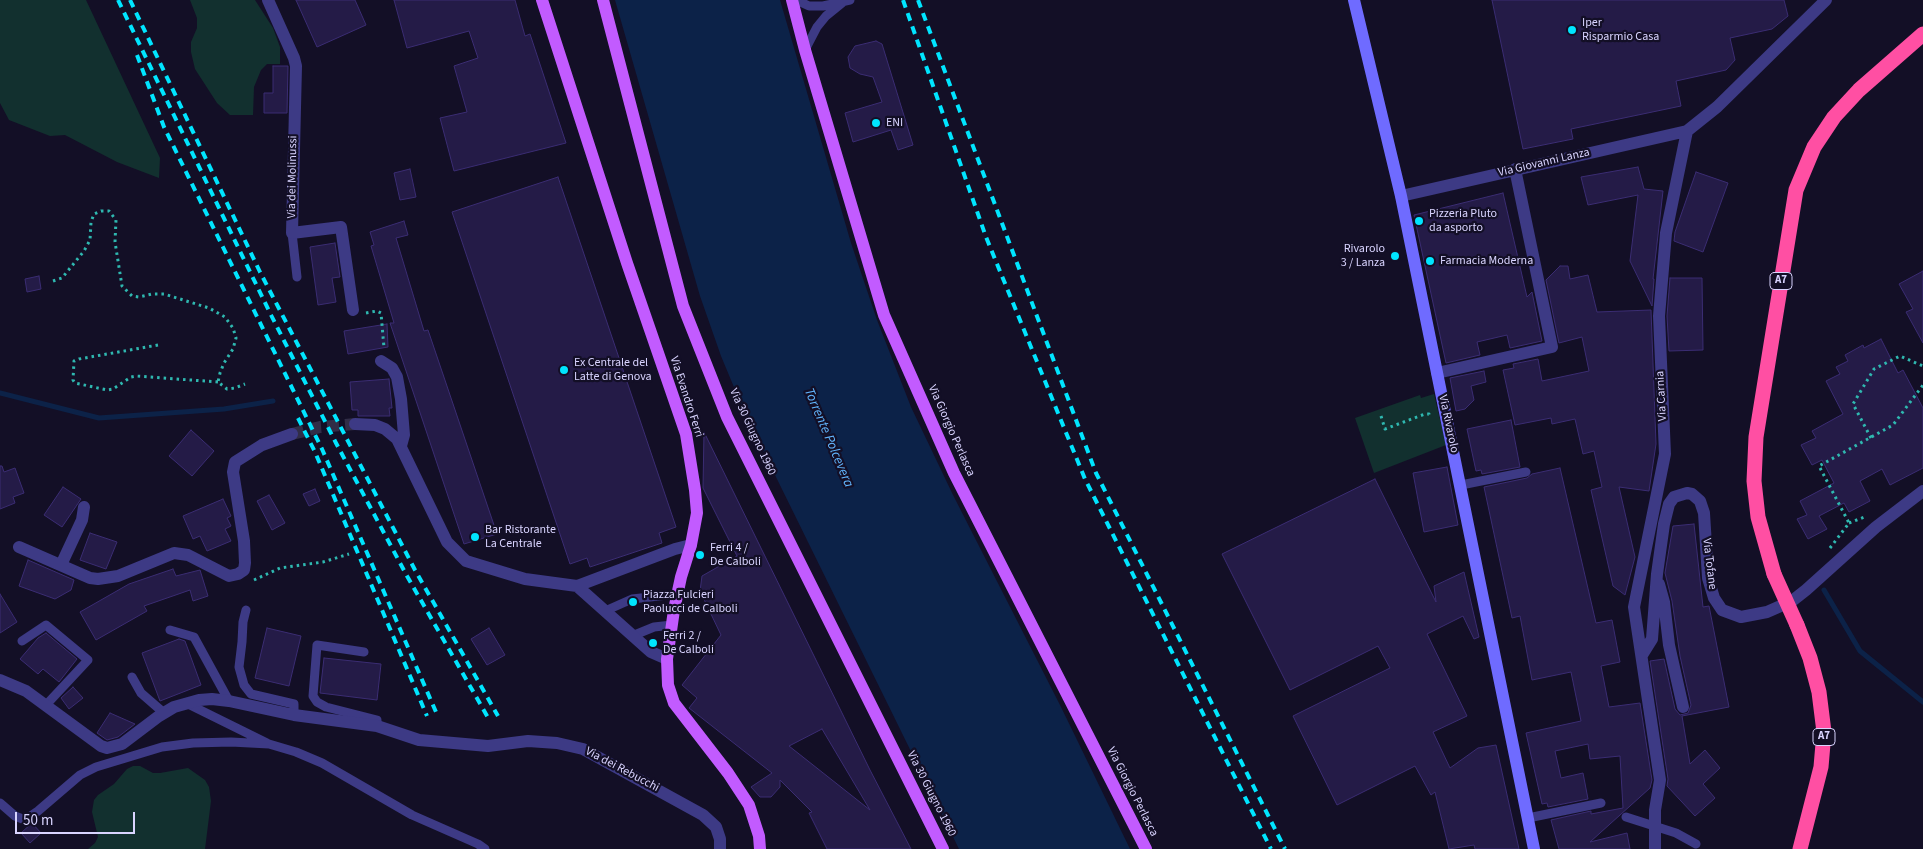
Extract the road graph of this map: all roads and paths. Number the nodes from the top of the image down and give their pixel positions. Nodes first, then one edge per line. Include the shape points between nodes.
1 (268, 0) edge
2 (542, 0) edge
3 (603, 0) edge
4 (792, 0) edge
5 (796, 0) edge
6 (1354, 0) edge
7 (1826, 0) edge
8 (846, 2) edge
9 (1923, 34) edge
10 (805, 50) junction
11 (1687, 131) junction
12 (1515, 170) junction
13 (1401, 196) junction
14 (292, 233) junction
15 (297, 278) dead end
16 (53, 281) dead end
17 (353, 310) joint
18 (158, 345) dead end
19 (382, 361) joint
20 (1923, 366) edge
21 (1437, 373) junction
22 (218, 382) junction
23 (245, 384) dead end
24 (1923, 385) edge
25 (1381, 416) dead end
26 (1430, 417) dead end
27 (355, 424) tunnel mouth
28 (1386, 427) junction
29 (1379, 429) dead end
30 (292, 434) tunnel mouth
31 (1871, 438) junction
32 (401, 446) junction
33 (1526, 472) dead end
34 (1461, 485) junction
35 (1923, 491) edge
36 (84, 507) dead end
37 (1858, 519) dead end
38 (1849, 523) junction
39 (691, 545) junction
40 (18, 547) dead end
41 (1827, 552) dead end
42 (349, 554) dead end
43 (61, 565) junction
44 (1657, 574) junction
45 (232, 576) junction
46 (577, 586) junction
47 (677, 594) junction
48 (246, 610) dead end
49 (605, 611) junction
50 (672, 625) junction
51 (170, 630) dead end
52 (632, 636) junction
53 (22, 641) dead end
54 (364, 652) dead end
55 (1642, 655) junction
56 (667, 659) junction
57 (132, 676) dead end
58 (0, 680) edge
59 (230, 701) junction
60 (186, 703) junction
61 (46, 705) junction
62 (1683, 707) dead end
63 (164, 713) junction
64 (294, 715) junction
65 (377, 726) junction
66 (269, 744) junction
67 (0, 803) edge
68 (1601, 803) dead end
69 (1626, 817) dead end
70 (1528, 818) junction
71 (1655, 827) junction
72 (1696, 844) dead end
73 (485, 849) edge
74 (720, 849) edge
75 (760, 849) edge
76 (943, 849) edge
77 (1146, 849) edge
78 (1534, 849) edge
79 (1655, 849) edge
80 (1800, 849) edge

1 - 14 street, Via dei Molinussi via 296,66
2 - 39 main road, Via Evandro Ferri via 686,434 697,514
3 - 76 main road, Via 30 Giugno 1960 via 683,306 724,408
4 - 10 main road, Via Giorgio Perlasca
5 - 8 lane via 809,6
6 - 13 main road, Via Rivarolo
7 - 11 street via 1717,107
8 - 10 lane via 826,16
9 - 80 highway, A7, bridge via 1834,117 1814,147 1796,190 1756,437 1754,481 1758,516 1774,574 1810,658 1819,692 1824,732 1821,767
10 - 77 main road, Via Giorgio Perlasca via 884,315 954,473
11 - 12 street, Via Giovanni Lanza
11 - 55 street, Via Carnia via 1666,233 1659,316 1665,454 1634,607
12 - 13 street, Via Giovanni Lanza
12 - 21 street via 1552,347
13 - 21 main road, Via Rivarolo
14 - 15 lane
14 - 17 street, Via dei Molinussi via 341,227
16 - 22 path via 62,278 84,251 90,240 94,214 105,210 112,213 116,220 120,280 127,292 139,297 164,294 209,308 225,317 233,328 236,338 233,350 224,363
17 - 19 path via 355,314 381,313
18 - 22 path via 74,361 72,380 107,390 136,376
19 - 32 street via 392,368 397,377 404,434
20 - 31 path via 1900,356 1874,369 1853,404
21 - 34 main road, Via Rivarolo
22 - 23 path via 227,389
24 - 31 path via 1893,425
25 - 28 path
26 - 28 path via 1425,414
27 - 32 street via 385,429
28 - 29 path
30 - 45 street via 262,445 235,462 233,472 245,563 244,570
31 - 38 path via 1819,466
32 - 46 street via 448,542 466,561 525,579
33 - 34 lane
34 - 70 main road, Via Rivarolo
35 - 44 street, Via Tofane via 1876,527 1792,601 1750,617 1722,610 1714,598 1708,578 1703,506 1692,494 1678,495 1670,504 1664,524
36 - 43 street via 82,520
37 - 38 path
38 - 41 path
39 - 46 street
39 - 47 main road, Via Evandro Ferri
40 - 43 street
42 - 45 path via 323,562 280,568 241,584
43 - 45 street via 90,578 103,579 164,556 182,553
44 - 55 street, Via Tofane via 1652,639
44 - 62 street, Via Tofane
46 - 49 street
47 - 49 lane via 632,599
47 - 50 main road, Via Evandro Ferri
48 - 64 lane via 239,667 244,685 251,694 294,704
49 - 52 street
50 - 52 lane via 654,627
50 - 56 main road, Via Evandro Ferri
51 - 59 lane via 194,637
52 - 56 street via 651,652
53 - 61 lane via 46,625 88,660
54 - 65 lane, Via dei Rebucchi via 317,645 313,696 326,707 376,720
55 - 71 street, Via Carnia via 1660,780
56 - 75 main road, Via Evandro Ferri via 668,685 674,703 749,805
57 - 63 lane via 141,693
58 - 61 street, Via dei Rebucchi via 26,691
59 - 60 street, Via dei Rebucchi
59 - 64 street, Via dei Rebucchi
60 - 63 street, Via dei Rebucchi
60 - 66 lane
61 - 63 street, Via dei Rebucchi via 106,748 122,744
64 - 65 street, Via dei Rebucchi
65 - 74 street, Via dei Rebucchi via 419,740 488,746 528,741 583,749 703,815 716,827
66 - 67 lane via 193,743 162,747 96,767 80,775 25,820
66 - 73 lane via 322,763 412,815
68 - 70 lane
69 - 71 lane
70 - 78 main road, Via Rivarolo
71 - 72 lane via 1676,833
71 - 79 street, Via Carnia

